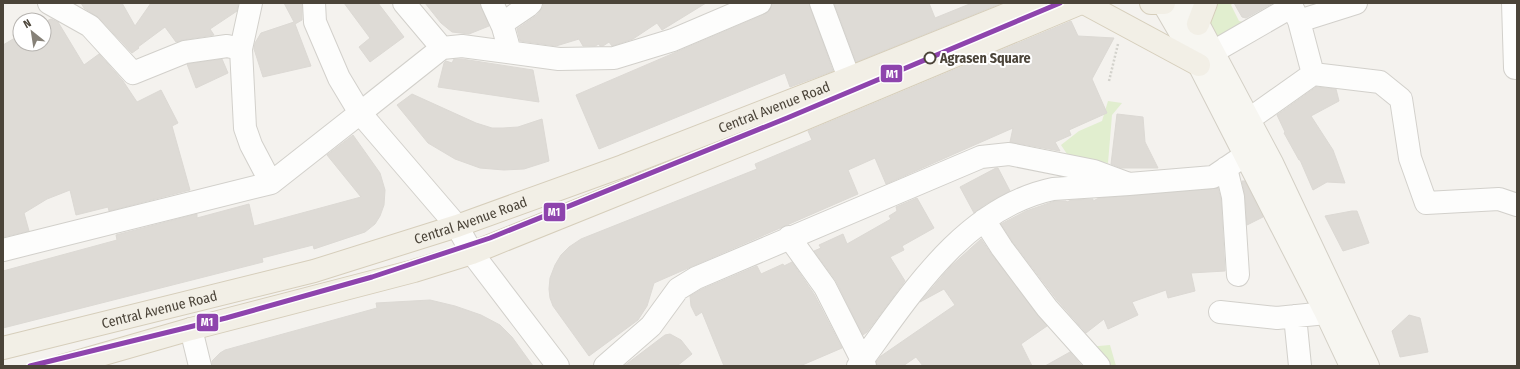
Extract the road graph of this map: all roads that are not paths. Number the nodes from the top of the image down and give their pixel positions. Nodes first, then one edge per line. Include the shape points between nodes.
1 (49, 3) edge
2 (251, 3) edge
3 (314, 3) edge
4 (404, 3) edge
5 (492, 3) edge
6 (531, 3) edge
7 (760, 3) edge
8 (821, 3) edge
9 (1035, 3) edge
10 (1083, 3) edge
11 (1151, 3) edge
12 (1164, 3) edge
13 (1187, 3) edge
14 (1206, 3) edge
15 (1356, 3) edge
16 (1513, 3) edge
17 (1293, 11) edge
18 (1198, 24) junction
19 (503, 27) junction
20 (442, 48) junction
21 (241, 49) junction
22 (510, 52) junction
23 (1206, 59) junction
24 (1515, 68) dead end
25 (1313, 74) junction
26 (849, 78) junction
27 (360, 113) junction
28 (1248, 120) junction
29 (1254, 151) junction
30 (1226, 168) junction
31 (270, 183) junction
32 (1128, 184) junction
33 (1517, 205) edge
34 (984, 220) junction
35 (457, 226) junction
36 (789, 237) junction
37 (3, 250) edge
38 (472, 253) junction
39 (1238, 275) dead end
40 (1220, 312) dead end
41 (1326, 313) junction
42 (1295, 316) junction
43 (191, 329) junction
44 (3, 348) edge
45 (862, 364) edge
46 (62, 366) edge
47 (200, 366) edge
48 (558, 366) edge
49 (605, 366) edge
50 (1098, 366) edge
51 (1300, 366) edge
52 (1351, 366) edge
53 (1368, 366) edge

1 - 21 street via 90,26 133,73 184,52 227,46
2 - 21 street
3 - 27 street via 315,22 339,78
4 - 20 street
5 - 19 street
6 - 19 street via 503,23
7 - 22 street via 673,40 614,58 559,59
8 - 26 street
9 - 26 main road, Central Avenue Road
10 - 23 main road
10 - 38 main road, Central Avenue Road
11 - 12 main road
12 - 23 main road
13 - 18 main road
14 - 18 main road
15 - 17 street
16 - 24 street
17 - 23 street
17 - 25 street
18 - 23 main road
19 - 22 street
20 - 22 street via 462,46
20 - 27 street
21 - 31 street via 245,128
23 - 28 main road
23 - 29 main road
25 - 28 street
25 - 33 street via 1380,82 1401,99 1410,158 1426,203 1499,199
26 - 35 main road, Central Avenue Road via 623,166
27 - 31 street
27 - 35 street
28 - 29 main road
29 - 30 street
29 - 41 main road
29 - 53 main road
30 - 32 street via 1213,177
30 - 39 street via 1233,197
31 - 37 street
32 - 34 street via 1042,191 1009,205
32 - 36 street via 1094,171 1009,154 981,157
34 - 45 street via 961,238 921,280
34 - 50 street via 1047,308
35 - 38 street
35 - 44 main road, Central Avenue Road via 314,271
36 - 45 street via 825,288
36 - 49 street via 696,278 678,289 651,326
38 - 43 main road, Central Avenue Road via 414,271
38 - 48 street
40 - 42 street via 1277,318
41 - 42 street
41 - 52 main road
42 - 51 street
43 - 46 main road, Central Avenue Road
43 - 47 street

